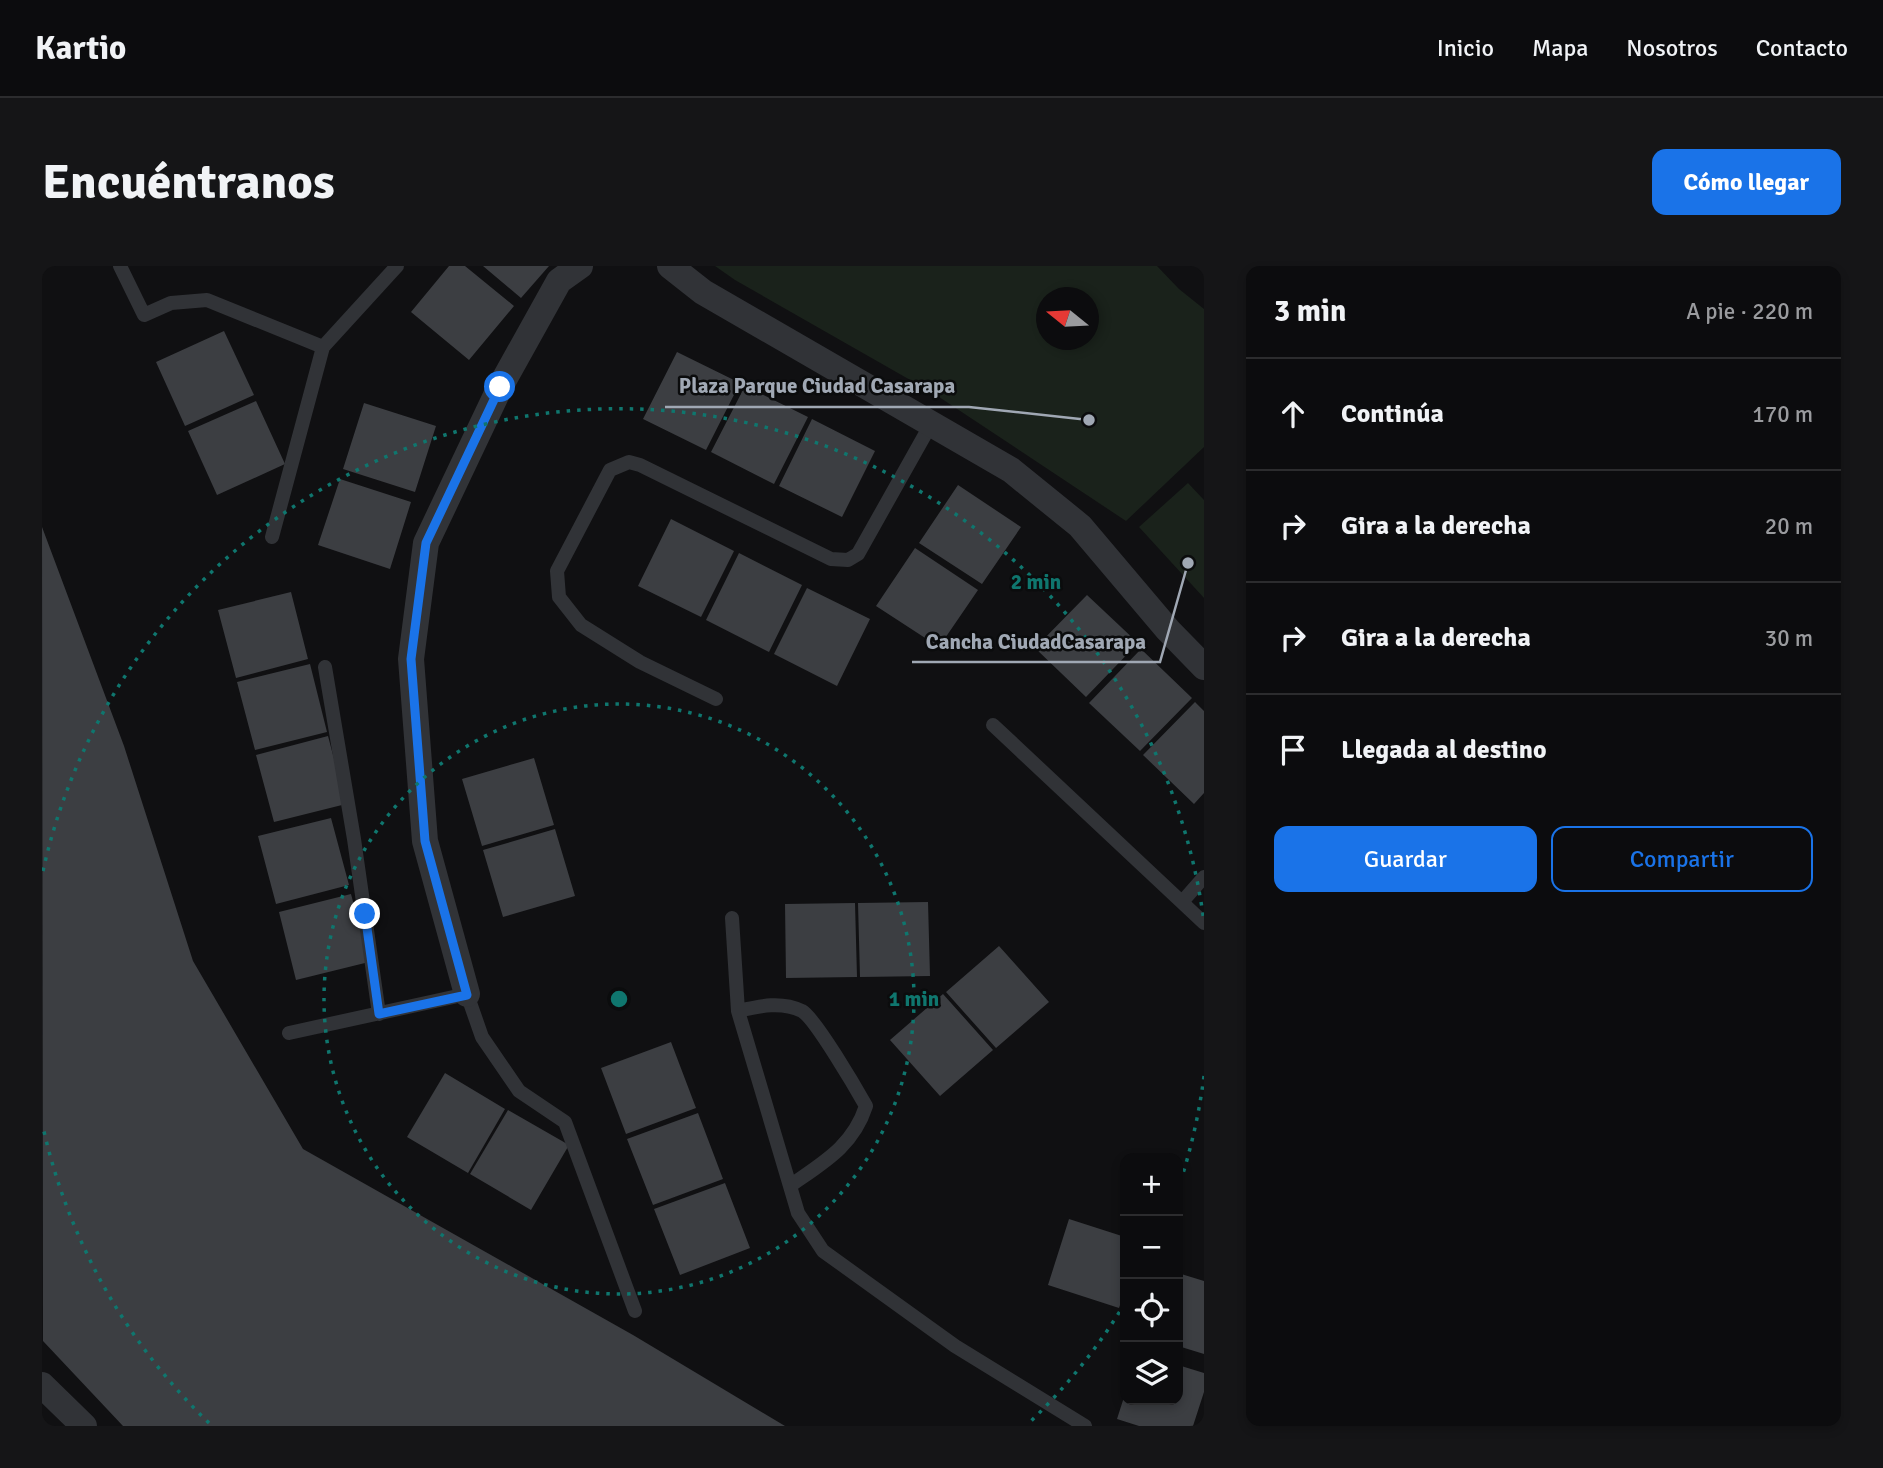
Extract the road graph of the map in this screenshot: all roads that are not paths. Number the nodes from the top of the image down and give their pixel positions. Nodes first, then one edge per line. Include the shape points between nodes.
1 (120, 266) edge
2 (397, 266) edge
3 (580, 266) edge
4 (670, 266) edge
5 (323, 347) junction
6 (931, 424) junction
7 (272, 537) dead end
8 (325, 667) dead end
9 (1204, 667) edge
10 (716, 699) dead end
11 (993, 725) dead end
12 (1204, 877) edge
13 (1182, 902) junction
14 (732, 918) dead end
15 (1204, 923) edge
16 (467, 995) junction
17 (738, 1011) junction
18 (379, 1014) junction
19 (289, 1033) dead end
20 (791, 1185) junction
21 (635, 1311) dead end
22 (42, 1385) edge
23 (84, 1426) edge
24 (1085, 1426) edge

1 - 5 lane via 144,315 171,303 207,300
2 - 5 lane
3 - 16 street via 559,281 506,376 426,543 411,659 425,841
4 - 6 street via 704,292
5 - 7 lane
6 - 9 street via 1011,470 1080,526
6 - 10 lane via 858,554 848,560 831,559 640,465 629,462 610,470 558,571 559,597 581,625 640,662
8 - 18 lane
11 - 13 lane
12 - 13 lane
13 - 15 lane
14 - 17 lane
16 - 18 lane
16 - 21 lane via 482,1037 519,1091 565,1122
17 - 20 lane
17 - 20 lane via 772,1003 804,1012 852,1078 866,1106 859,1126 840,1150
18 - 19 lane
20 - 24 lane via 798,1213 823,1251 956,1346
22 - 23 street

